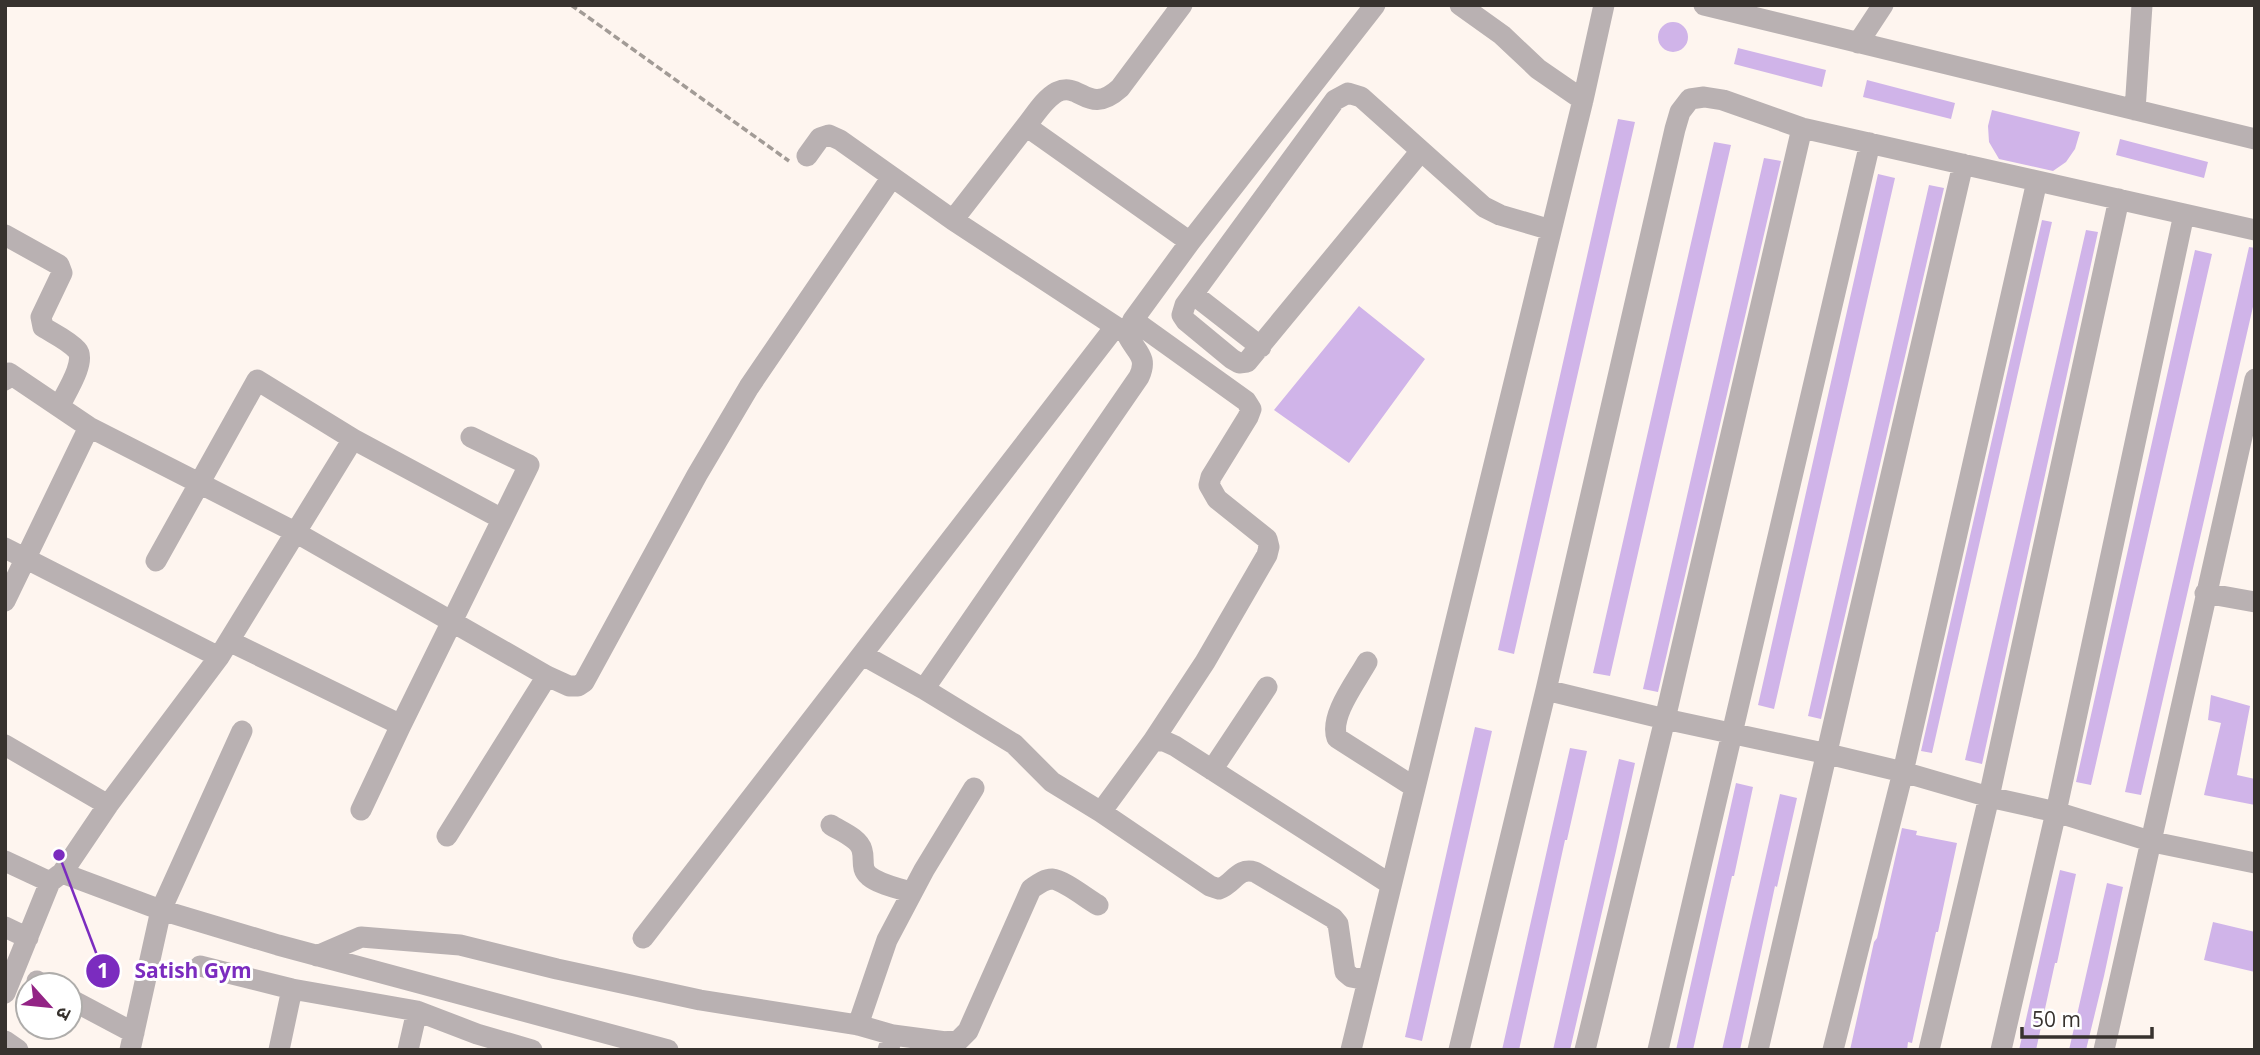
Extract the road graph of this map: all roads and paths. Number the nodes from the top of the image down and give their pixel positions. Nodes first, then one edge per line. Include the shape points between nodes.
1 (571, 5) edge
2 (1182, 5) edge
3 (1375, 5) edge
4 (1460, 5) edge
5 (1604, 5) edge
6 (1704, 5) edge
7 (1883, 5) edge
8 (2142, 5) edge
9 (1858, 43) junction
10 (1583, 100) junction
11 (2135, 110) junction
12 (1026, 126) junction
13 (1802, 128) junction
14 (2255, 139) edge
15 (1870, 143) junction
16 (1421, 150) junction
17 (807, 156) joint
18 (1963, 164) junction
19 (892, 177) junction
20 (2037, 181) junction
21 (2119, 199) junction
22 (2184, 214) junction
23 (953, 220) junction
24 (1552, 230) junction
25 (2255, 230) edge
26 (5, 235) edge
27 (1190, 243) junction
28 (1125, 327) junction
29 (7, 375) edge
30 (2255, 379) edge
31 (59, 407) junction
32 (89, 427) junction
33 (471, 437) dead end
34 (353, 439) junction
35 (198, 483) junction
36 (502, 519) junction
37 (295, 533) junction
38 (5, 548) edge
39 (27, 559) junction
40 (156, 561) dead end
41 (2205, 593) junction
42 (5, 601) edge
43 (2255, 602) edge
44 (451, 622) junction
45 (224, 649) junction
46 (863, 654) junction
47 (1367, 662) dead end
48 (547, 676) junction
49 (1267, 687) dead end
50 (924, 689) junction
51 (1546, 690) junction
52 (1665, 719) junction
53 (401, 725) junction
54 (242, 731) dead end
55 (1733, 733) junction
56 (1153, 741) junction
57 (5, 745) edge
58 (1828, 754) junction
59 (1212, 770) junction
60 (1903, 772) junction
61 (974, 788) dead end
62 (1414, 788) junction
63 (1989, 797) junction
64 (108, 806) junction
65 (361, 810) dead end
66 (1101, 812) junction
67 (2056, 812) junction
68 (831, 825) dead end
69 (447, 836) dead end
70 (2152, 842) junction
71 (5, 861) edge
72 (2255, 863) edge
73 (56, 877) junction
74 (1390, 884) junction
75 (912, 892) junction
76 (1098, 905) dead end
77 (161, 911) junction
78 (5, 927) edge
79 (28, 938) junction
80 (643, 938) dead end
81 (317, 956) junction
82 (200, 966) dead end
83 (1367, 981) junction
84 (292, 989) junction
85 (5, 993) edge
86 (84, 1008) edge
87 (417, 1010) junction
88 (858, 1025) junction
89 (5, 1041) edge
90 (132, 1041) edge
91 (476, 1042) edge
92 (890, 1042) edge
93 (18, 1050) edge
94 (279, 1050) edge
95 (408, 1050) edge
96 (532, 1050) edge
97 (668, 1050) edge
98 (1352, 1050) edge
99 (1459, 1050) edge
100 (1585, 1050) edge
101 (1658, 1050) edge
102 (1758, 1050) edge
103 (1833, 1050) edge
104 (1929, 1050) edge
105 (2001, 1050) edge
106 (2104, 1050) edge

1 - 17 path via 788,160 797,162
2 - 12 street via 1108,99 1094,100 1068,90 1057,93
3 - 27 street
4 - 10 street
5 - 10 street
6 - 9 street
7 - 9 street
8 - 11 street
9 - 11 street
10 - 24 street
11 - 14 street
12 - 23 street
12 - 27 street
13 - 15 street
13 - 51 street via 1704,97 1690,99 1680,112
13 - 52 street
15 - 18 street
15 - 55 street
16 - 16 street via 1247,362 1232,359 1186,321 1182,315 1185,305 1335,100 1348,93 1361,97
16 - 24 street via 1484,207
17 - 19 street via 820,138 829,135
18 - 20 street
18 - 58 street
19 - 23 street
19 - 48 street via 749,387 584,682 569,686
20 - 21 street
20 - 60 street
21 - 22 street
21 - 63 street
22 - 25 street
22 - 67 street
23 - 28 street
24 - 62 street
26 - 31 street via 59,265 62,273 41,317 43,327 74,347 81,361
27 - 28 street
28 - 46 street
28 - 50 street via 1141,356 1144,367 1139,377
28 - 56 street via 1246,401 1251,409 1248,417 1209,485 1217,499 1267,539 1269,547 1205,662
29 - 31 street
30 - 41 street
31 - 32 street
32 - 35 street
32 - 39 street
33 - 36 street via 528,465
34 - 35 street via 257,380
34 - 36 street
34 - 37 street
35 - 37 street
35 - 40 street
36 - 44 street
37 - 44 street
37 - 45 street
38 - 39 street
39 - 42 street
39 - 45 street
41 - 43 street
41 - 70 street
44 - 48 street
44 - 53 street
45 - 53 street
45 - 64 street
46 - 50 street
46 - 80 street
47 - 62 street via 1336,718 1337,738
48 - 69 street
49 - 59 street
50 - 66 street via 1014,744 1052,782
51 - 52 street
51 - 99 street
52 - 55 street
52 - 100 street
53 - 65 street
54 - 77 street
55 - 58 street
55 - 101 street
56 - 59 street via 1175,746
56 - 66 street
57 - 64 street
58 - 60 street
58 - 102 street
59 - 74 street
60 - 63 street
60 - 103 street
61 - 75 street
62 - 74 street
63 - 67 street
63 - 104 street
64 - 73 street
66 - 83 street via 1210,886 1219,889 1240,872 1255,872 1333,918 1345,972
67 - 70 street
67 - 105 street
68 - 75 street via 862,848 867,874
70 - 72 street
70 - 106 street
71 - 73 street
73 - 77 street
73 - 79 street
74 - 83 street
75 - 88 street via 879,959
76 - 92 street via 1050,879 1039,883 1031,890 968,1031 959,1040 946,1042
77 - 81 street
77 - 90 street
78 - 79 street
79 - 85 street
81 - 88 street via 361,937 460,944 700,1000
81 - 97 street
82 - 84 street
83 - 98 street
84 - 87 street
84 - 94 street
86 - 90 street
87 - 91 street
87 - 95 street
88 - 92 street
89 - 93 street
91 - 96 street

